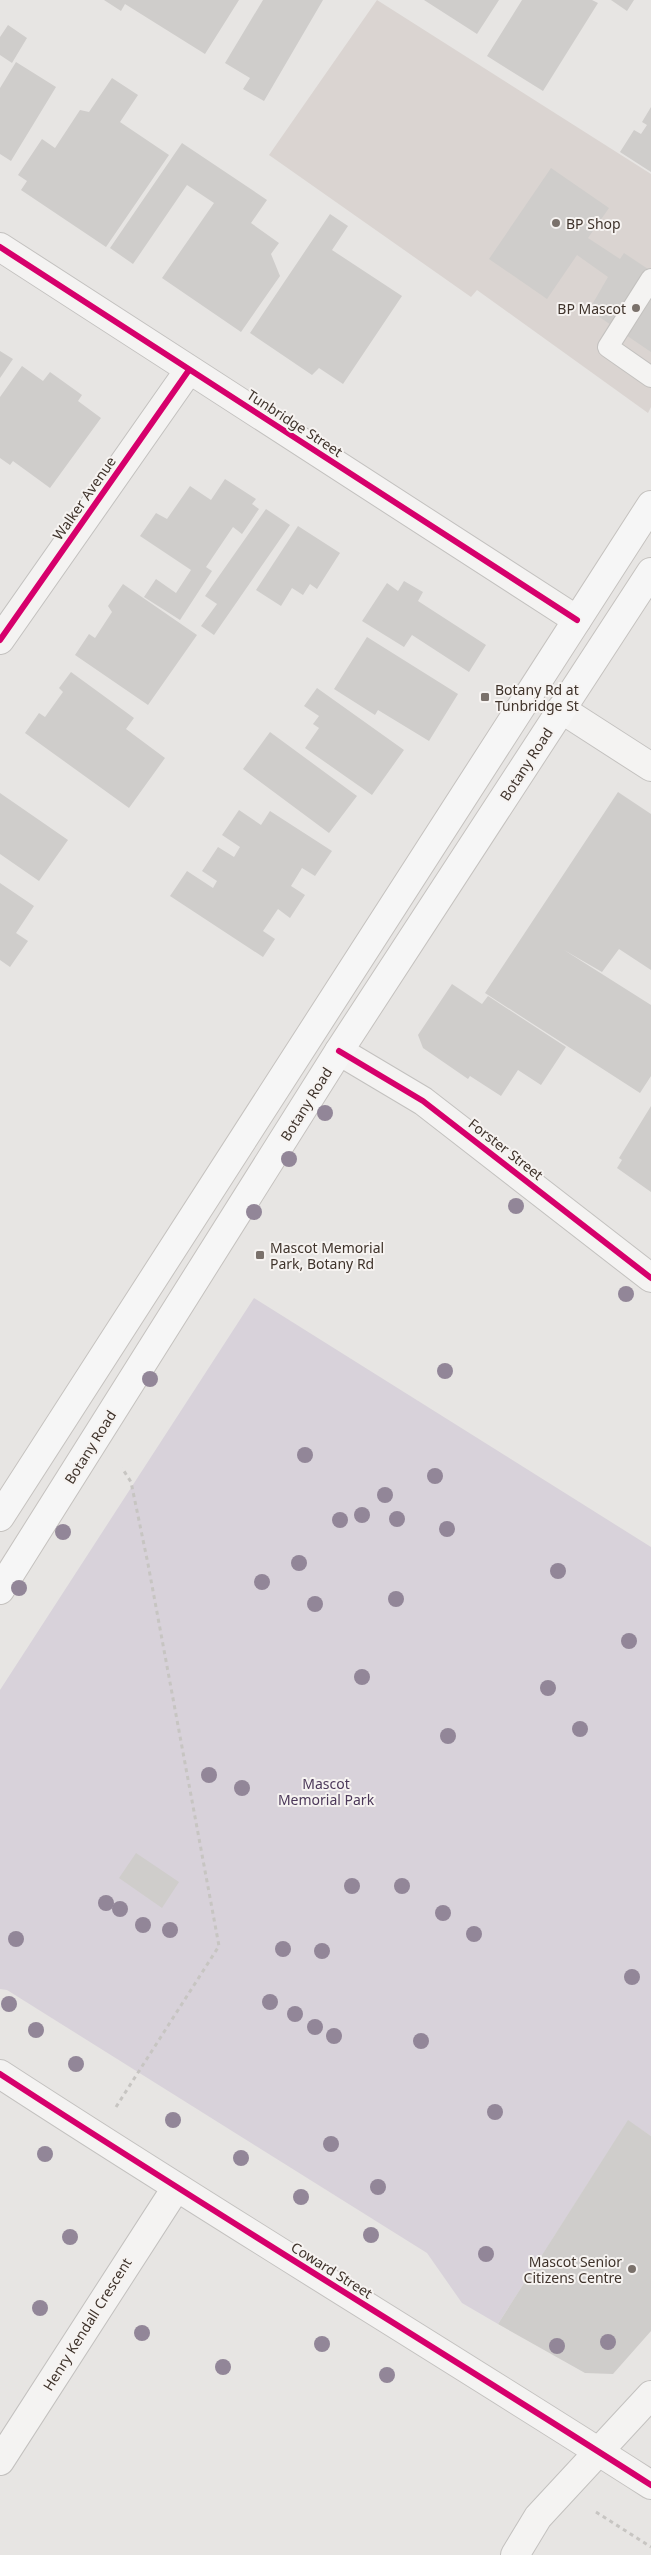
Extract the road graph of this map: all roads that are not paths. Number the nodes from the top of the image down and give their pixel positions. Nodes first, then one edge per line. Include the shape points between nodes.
1 (0, 247) edge
2 (651, 279) edge
3 (189, 370) junction
4 (651, 376) edge
5 (651, 505) edge
6 (651, 572) edge
7 (577, 620) junction
8 (0, 640) edge
9 (562, 709) junction
10 (651, 767) edge
11 (338, 1051) junction
12 (651, 1278) edge
13 (1, 1512) edge
14 (0, 1590) edge
15 (0, 2074) edge
16 (176, 2188) junction
17 (651, 2396) edge
18 (599, 2452) junction
19 (0, 2461) edge
20 (651, 2485) edge
21 (515, 2555) edge

1 - 3 street, Tunbridge Street
2 - 4 lane via 608,347
3 - 7 street, Tunbridge Street
3 - 8 street, Walker Avenue
5 - 7 main road
6 - 9 main road, Botany Road
7 - 13 main road
9 - 10 street
9 - 11 main road, Botany Road
11 - 12 street, Forster Street via 423,1101
11 - 14 main road, Botany Road
15 - 16 street, Coward Street
16 - 18 street, Coward Street
16 - 19 street, Henry Kendall Crescent
17 - 18 street
18 - 20 street, Coward Street
18 - 21 street via 538,2517

